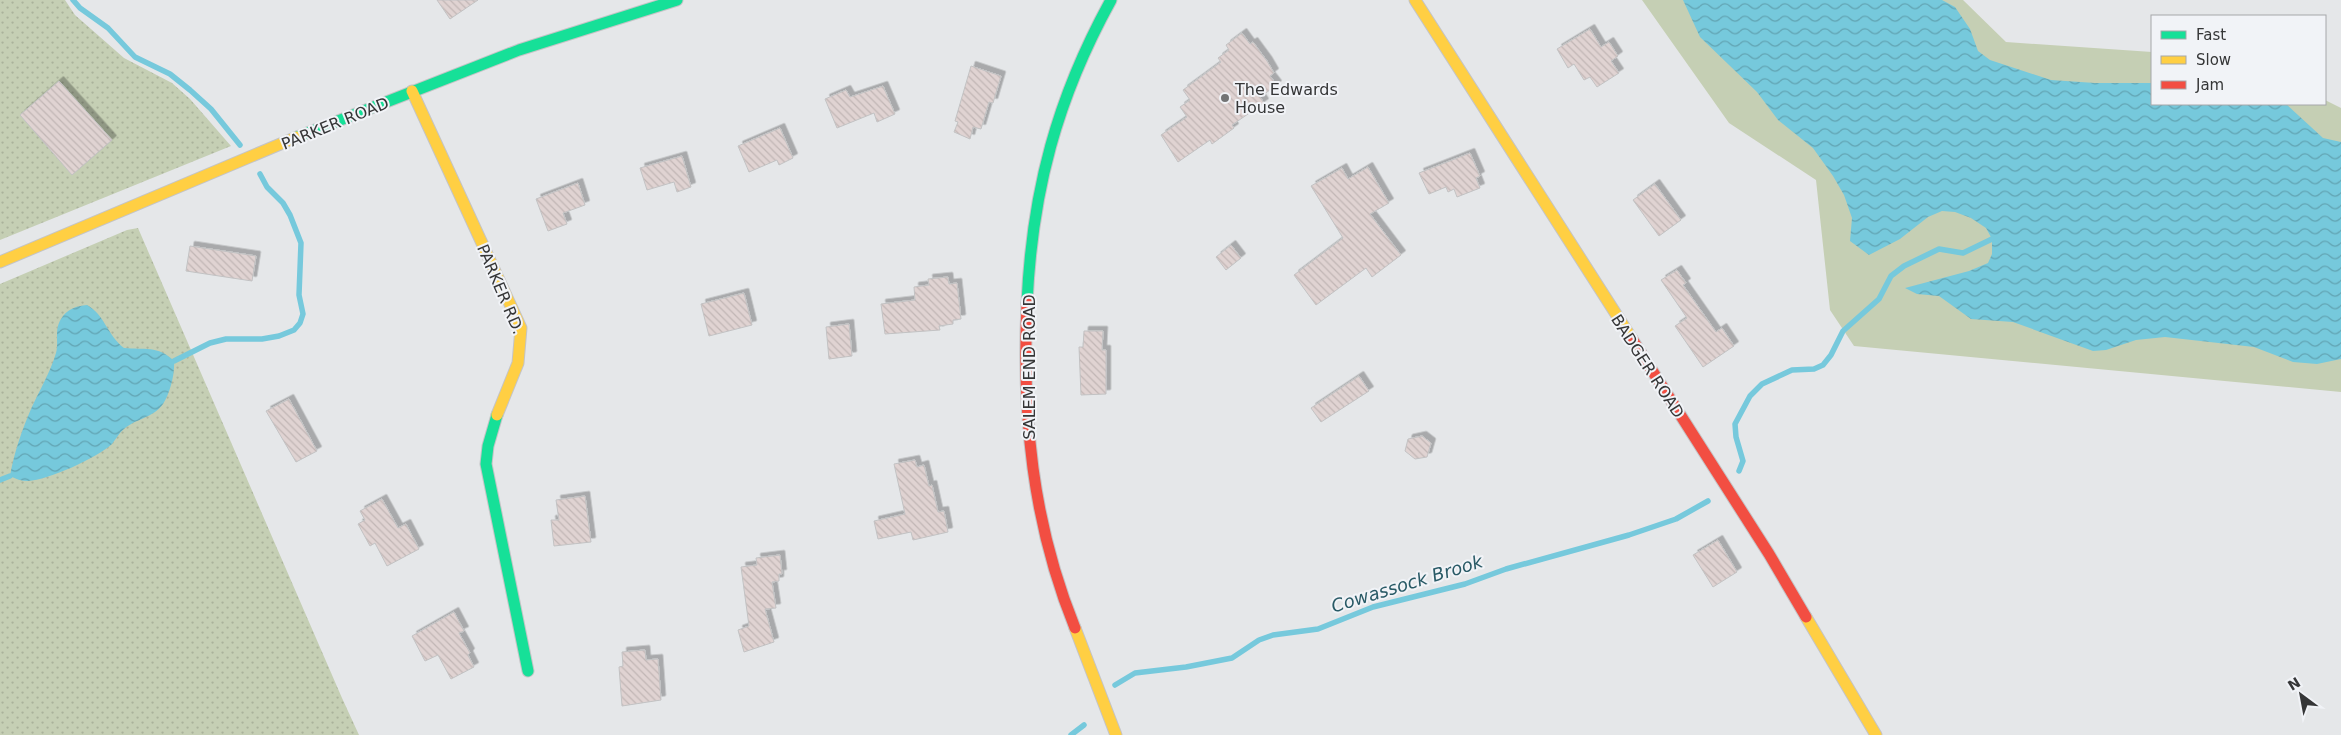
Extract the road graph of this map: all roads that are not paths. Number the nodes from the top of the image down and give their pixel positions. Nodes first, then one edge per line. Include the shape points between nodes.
1 (677, 0) edge
2 (1111, 0) edge
3 (1416, 0) edge
4 (412, 91) junction
5 (0, 262) edge
6 (528, 671) dead end
7 (1116, 735) edge
8 (1876, 735) edge

1 - 4 street, PARKER ROAD via 519,50
2 - 7 street, SALEM END ROAD via 1092,34 1066,97 1046,158 1032,243 1027,388 1031,470 1048,552
3 - 8 street, BADGER ROAD via 1769,554
4 - 5 street, PARKER ROAD
4 - 6 street, PARKER RD. via 522,328 521,358 489,433 486,464

